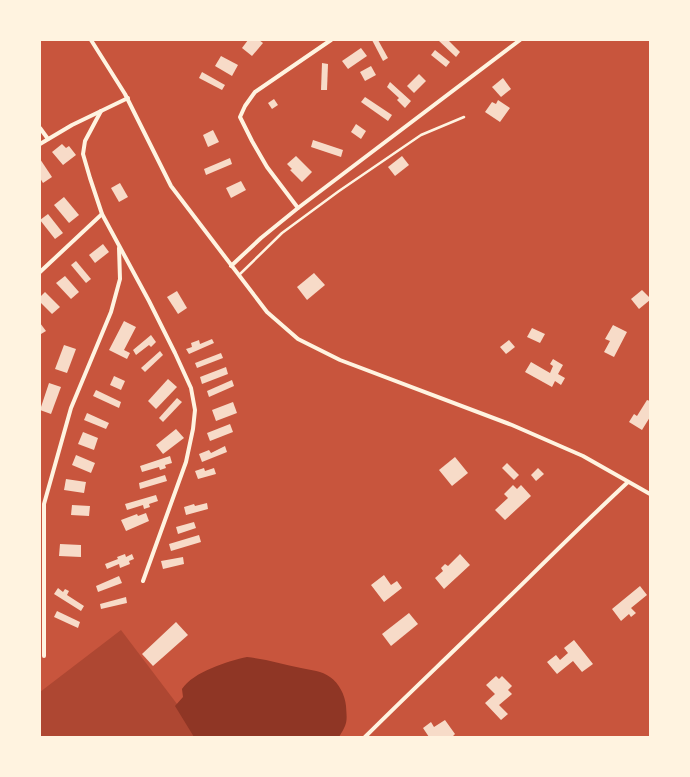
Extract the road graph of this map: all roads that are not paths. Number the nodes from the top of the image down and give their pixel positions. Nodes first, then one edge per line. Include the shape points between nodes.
1 (91, 40) edge
2 (330, 40) edge
3 (520, 40) edge
4 (128, 98) junction
5 (101, 111) junction
6 (464, 117) dead end
7 (40, 128) edge
8 (48, 139) junction
9 (40, 144) edge
10 (298, 208) junction
11 (102, 214) junction
12 (119, 246) junction
13 (232, 266) junction
14 (40, 272) edge
15 (238, 275) junction
16 (628, 482) junction
17 (650, 494) edge
18 (42, 535) edge
19 (143, 581) dead end
20 (44, 656) dead end
21 (365, 737) edge

1 - 4 street
2 - 10 street via 255,92 240,117 268,167
3 - 10 street
4 - 5 street
4 - 13 street via 171,186
5 - 8 street
5 - 11 street via 86,141 83,154
6 - 15 lane via 421,135 339,191 282,233
7 - 8 street
8 - 9 street
10 - 13 street
11 - 12 street
11 - 14 street
12 - 18 street via 120,279 111,312 72,408 56,458 44,504
12 - 19 street via 175,353 191,388 194,410 186,462
13 - 15 street
15 - 16 street via 267,312 298,339 340,360 512,424 583,456
16 - 17 street
16 - 21 street
18 - 20 street

